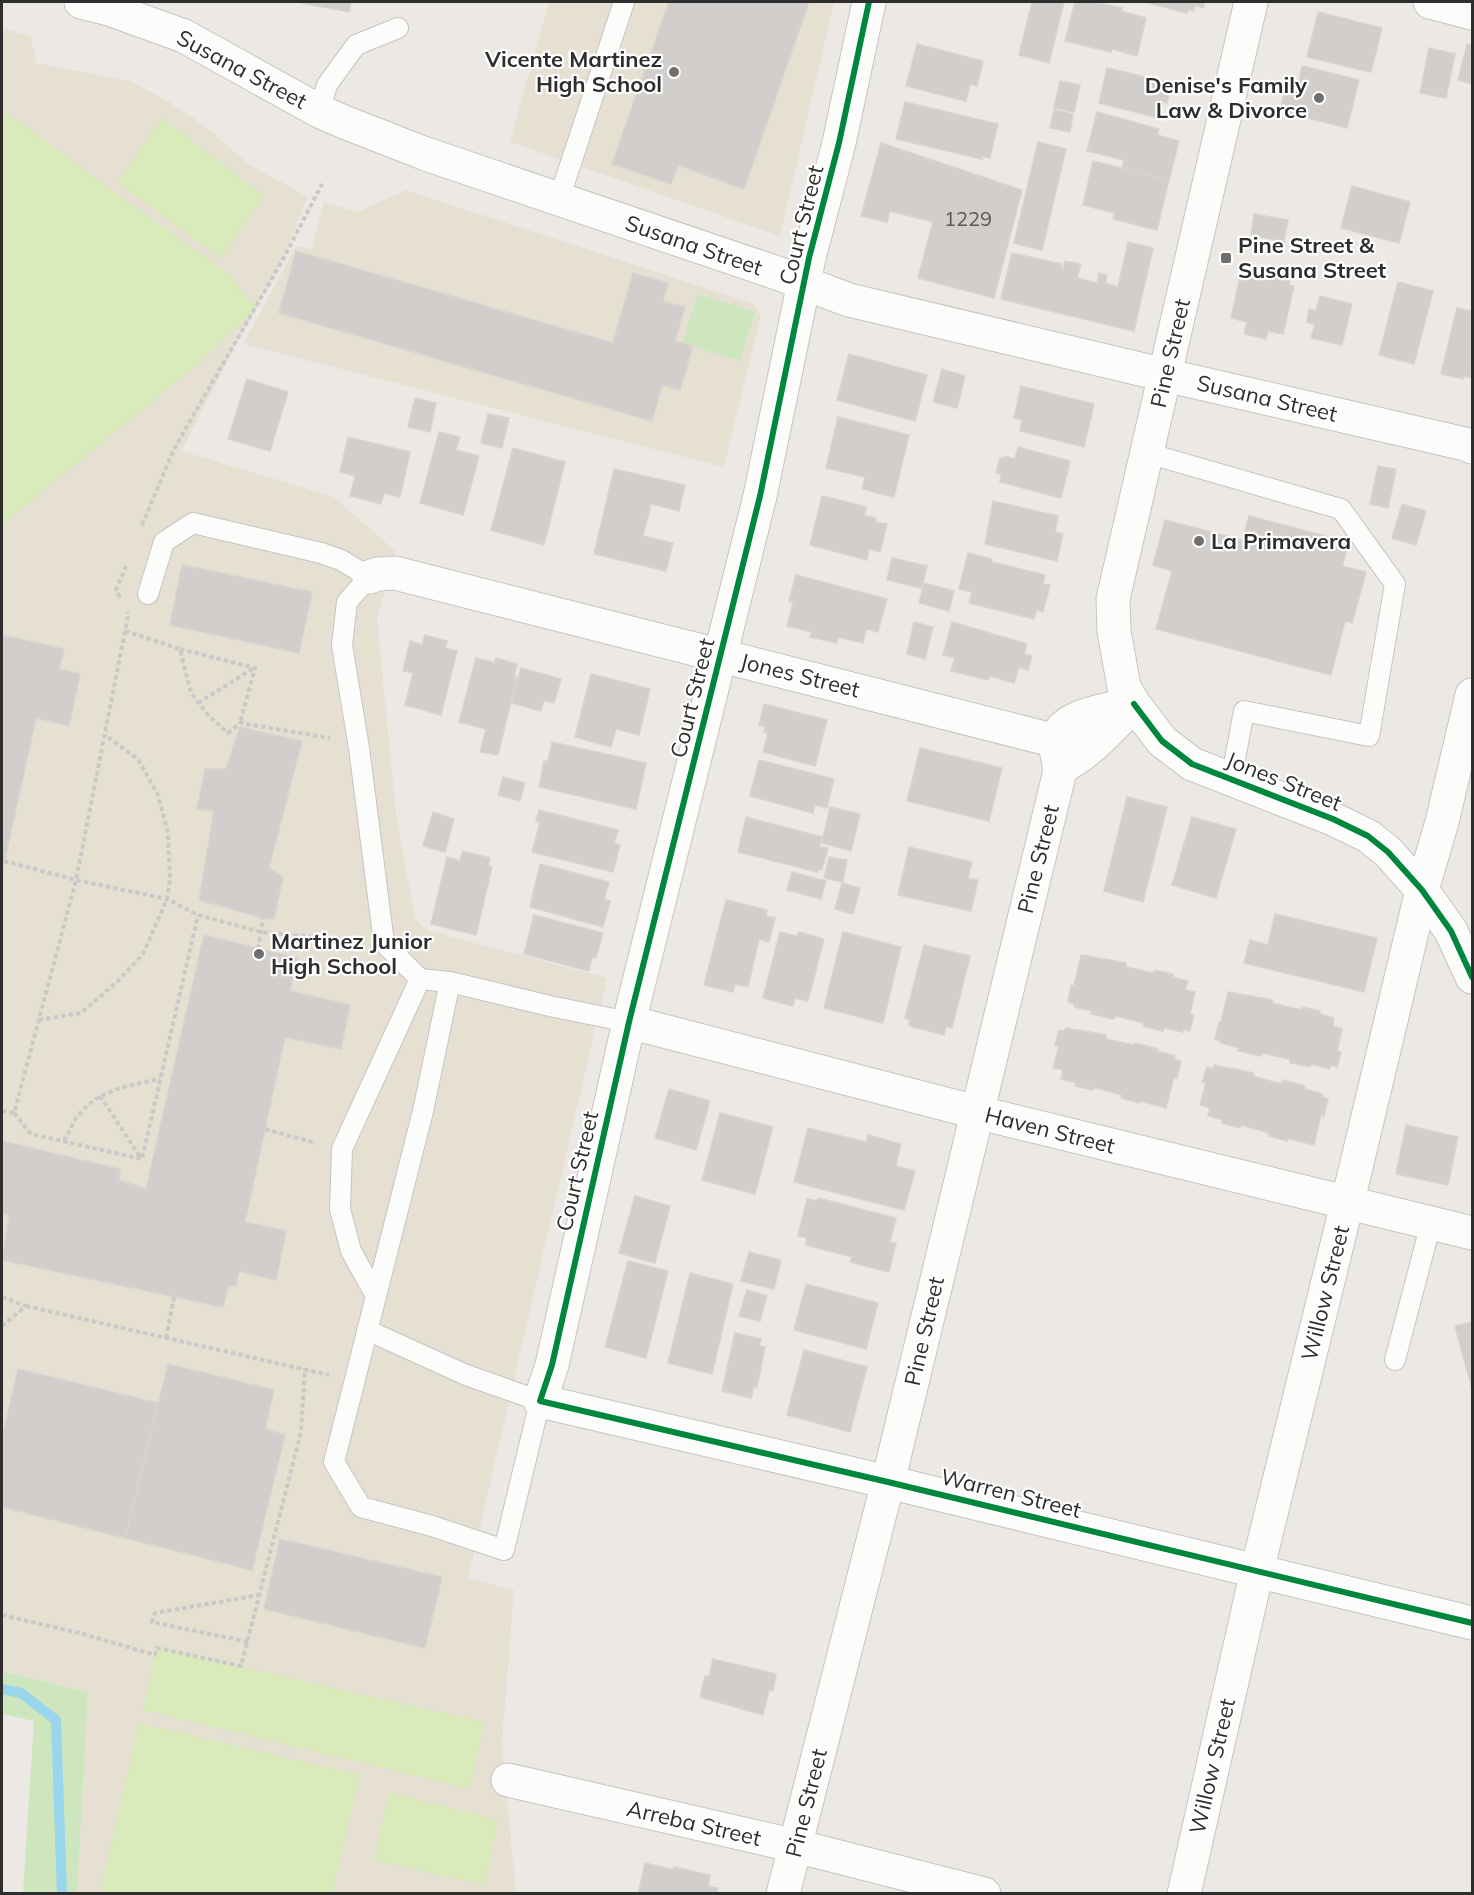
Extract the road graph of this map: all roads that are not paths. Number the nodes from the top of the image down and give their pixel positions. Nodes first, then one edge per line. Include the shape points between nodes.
1 (81, 2) edge
2 (624, 2) edge
3 (869, 2) edge
4 (1251, 2) edge
5 (1430, 2) edge
6 (1473, 13) edge
7 (399, 28) dead end
8 (319, 111) junction
9 (559, 199) junction
10 (804, 284) junction
11 (1165, 375) junction
12 (1473, 447) edge
13 (1147, 453) junction
14 (369, 577) junction
15 (148, 594) dead end
16 (721, 655) junction
17 (1473, 695) edge
18 (1134, 704) junction
19 (1058, 755) junction
20 (1231, 780) junction
21 (1422, 890) junction
22 (1473, 977) edge
23 (420, 979) junction
24 (450, 982) junction
25 (629, 1022) junction
26 (976, 1112) junction
27 (1348, 1202) junction
28 (1431, 1223) junction
29 (1473, 1233) edge
30 (376, 1296) junction
31 (367, 1330) junction
32 (1395, 1360) dead end
33 (540, 1401) junction
34 (888, 1482) junction
35 (1257, 1571) junction
36 (1473, 1623) edge
37 (508, 1780) dead end
38 (796, 1846) junction
39 (783, 1893) edge
40 (984, 1893) edge
41 (1184, 1893) edge

1 - 8 street, Susana Street via 184,36
2 - 9 lane
3 - 10 street, Court Street
4 - 11 street, Pine Street
5 - 6 street
7 - 8 lane via 356,45 327,85
8 - 9 street, Susana Street via 426,154
9 - 10 street, Susana Street
10 - 11 street, Susana Street via 849,300
10 - 16 street, Court Street via 760,496
11 - 12 street, Susana Street
11 - 13 street, Pine Street
13 - 18 street, Pine Street via 1113,599 1124,687
13 - 20 lane via 1341,509 1395,584 1369,736 1244,711
14 - 15 lane via 321,553 193,524 164,542
14 - 16 street, Jones Street via 395,573
14 - 23 lane via 347,602 342,645 384,943
16 - 19 street, Jones Street
16 - 25 street, Court Street
17 - 21 street, Willow Street
18 - 19 street, Pine Street via 1079,716 1064,727
18 - 20 street, Jones Street via 1162,741 1192,764
19 - 26 street, Pine Street
20 - 21 street, Jones Street via 1368,836
21 - 22 street, Jones Street via 1451,931
21 - 27 street, Willow Street
23 - 24 lane
23 - 30 lane via 342,1149 340,1209 351,1251
24 - 25 lane
24 - 30 lane via 423,1111
25 - 26 street, Haven Street
25 - 33 street, Court Street via 552,1365
26 - 27 street, Haven Street
26 - 34 street, Pine Street
27 - 28 street, Haven Street
27 - 35 street, Willow Street
28 - 29 street, Haven Street
28 - 32 lane
30 - 31 lane
31 - 33 lane via 466,1375
31 - 33 lane, Court Street via 334,1462 361,1507 504,1550
33 - 34 street, Warren Street
34 - 35 street, Warren Street
34 - 38 street, Pine Street
35 - 36 street, Warren Street
35 - 41 street, Willow Street
37 - 38 street, Arreba Street
38 - 39 street, Pine Street
38 - 40 street, Arreba Street

